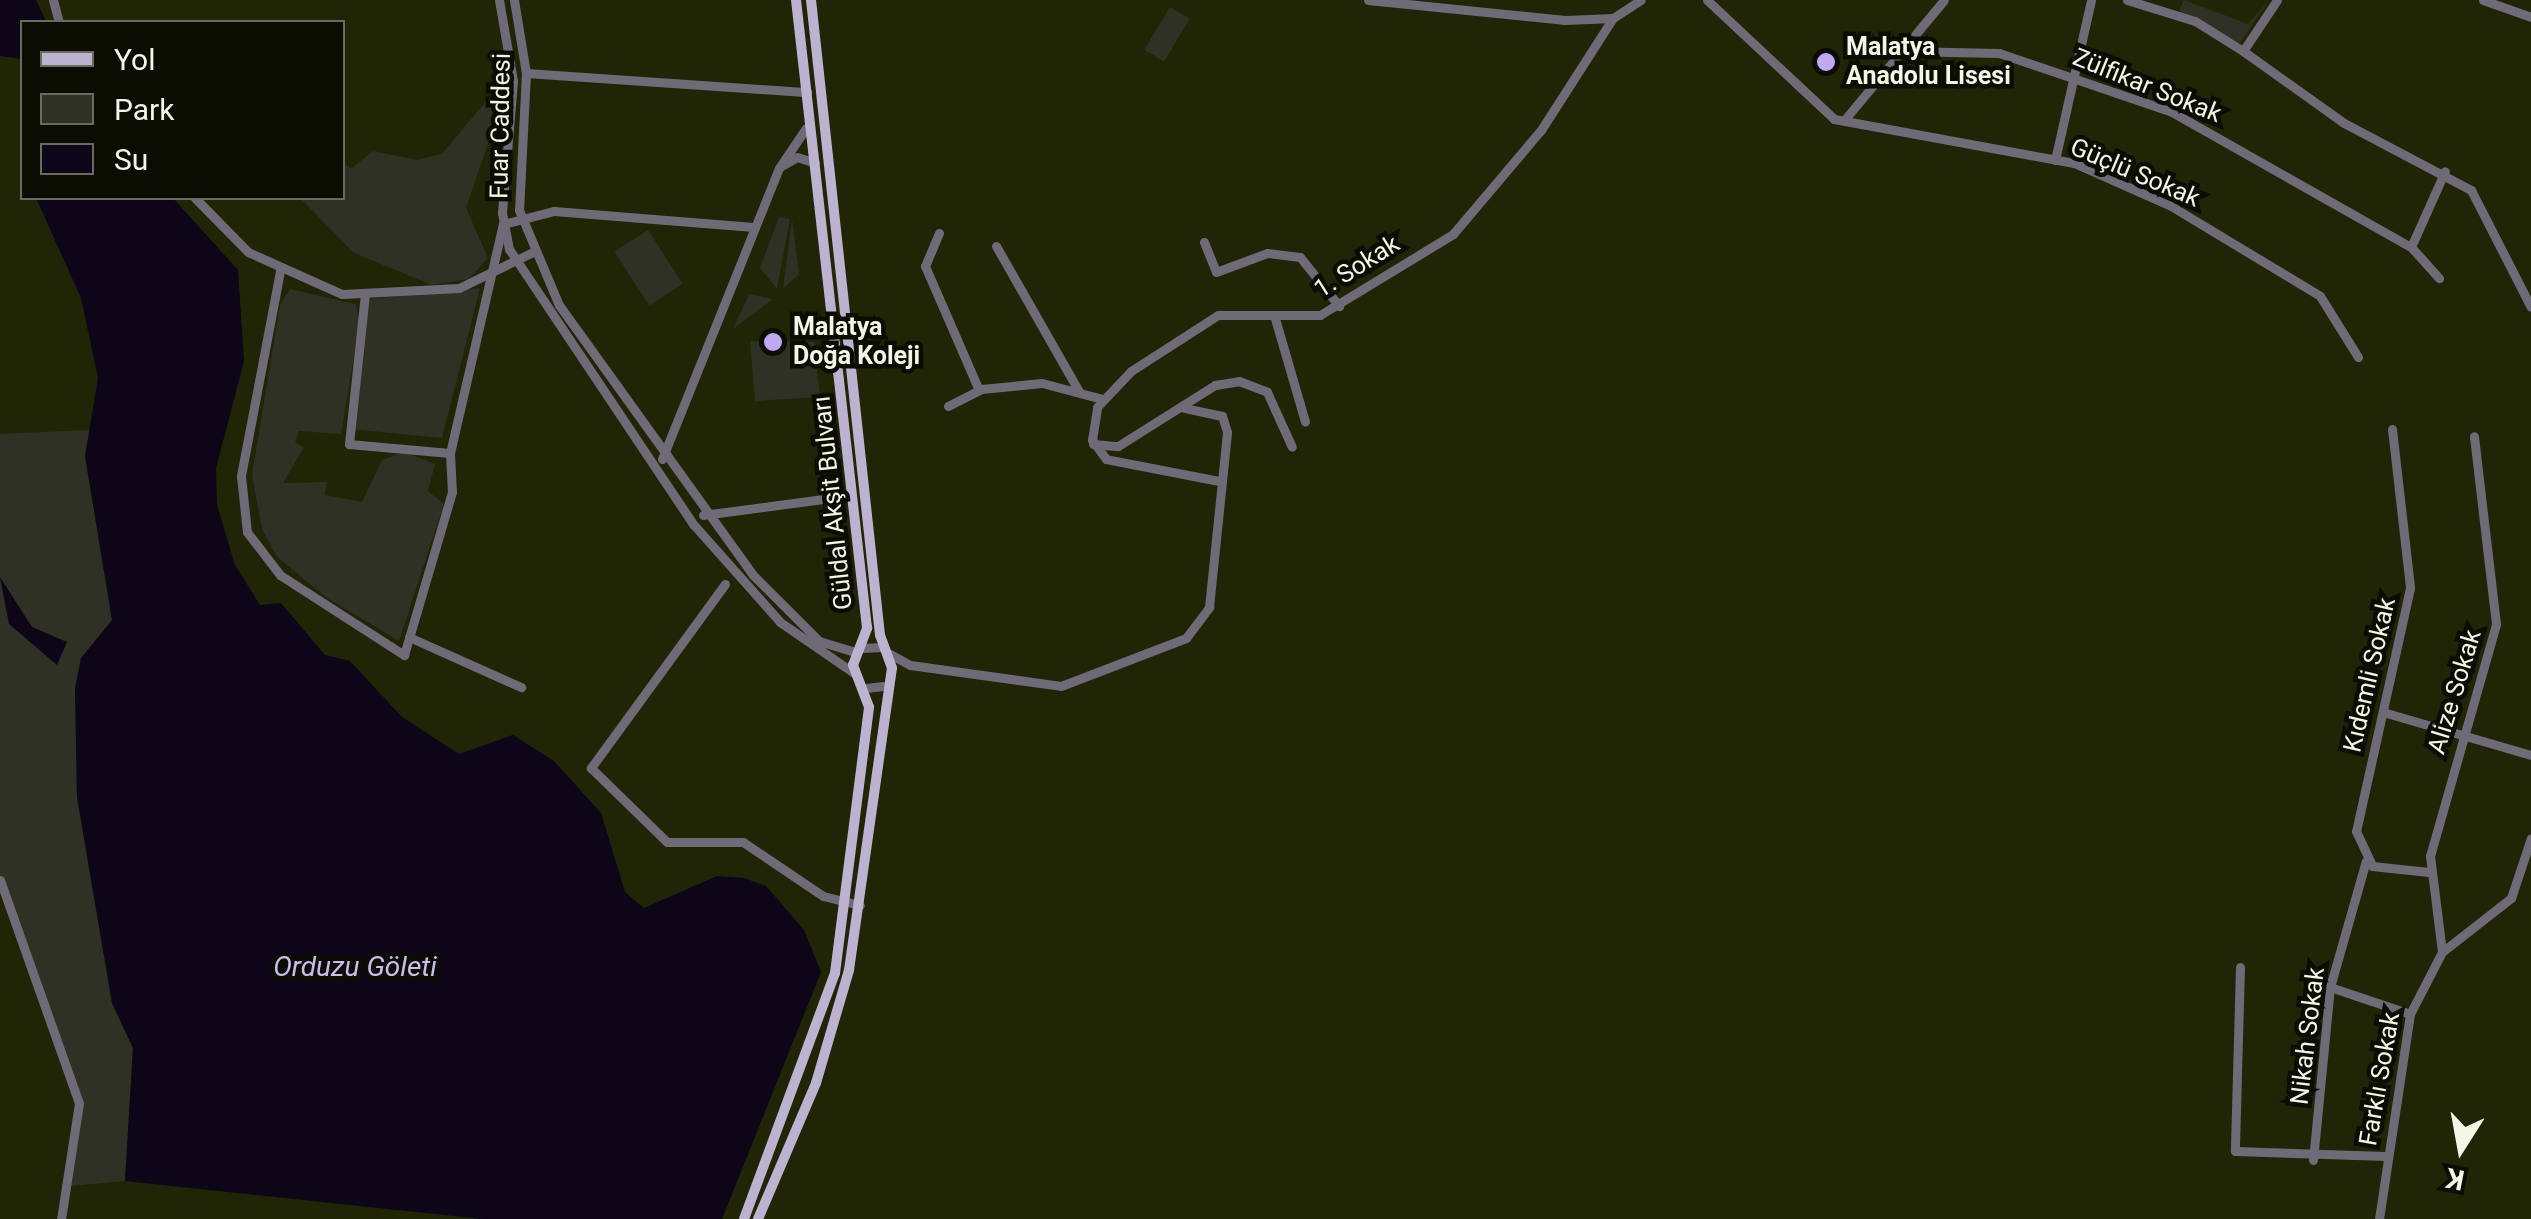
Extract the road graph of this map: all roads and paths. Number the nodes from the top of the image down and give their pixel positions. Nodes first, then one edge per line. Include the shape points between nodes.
1 (499, 0) edge
2 (514, 0) edge
3 (796, 0) edge
4 (811, 0) edge
5 (1368, 0) edge
6 (1641, 0) edge
7 (1707, 0) edge
8 (1944, 0) edge
9 (2091, 0) edge
10 (2128, 0) edge
11 (2276, 0) edge
12 (2484, 0) edge
13 (2531, 17) edge
14 (1612, 18) junction
15 (1902, 50) junction
16 (2243, 51) junction
17 (526, 74) junction
18 (2073, 80) junction
19 (808, 92) junction
20 (1846, 118) junction
21 (824, 121) junction
22 (808, 125) junction
23 (816, 143) junction
24 (2055, 160) junction
25 (781, 163) junction
26 (815, 163) junction
27 (2445, 171) junction
28 (197, 200) edge
29 (544, 212) junction
30 (522, 216) junction
31 (503, 224) junction
32 (753, 227) junction
33 (532, 233) junction
34 (939, 234) dead end
35 (1204, 242) dead end
36 (996, 246) dead end
37 (2412, 247) junction
38 (535, 251) junction
39 (520, 260) junction
40 (280, 270) junction
41 (486, 277) junction
42 (2439, 278) dead end
43 (365, 294) junction
44 (1338, 306) junction
45 (2531, 307) edge
46 (1274, 316) junction
47 (2358, 357) dead end
48 (979, 390) junction
49 (1078, 390) junction
50 (1102, 398) junction
51 (948, 406) dead end
52 (1184, 408) junction
53 (1305, 422) dead end
54 (2392, 429) dead end
55 (2474, 436) dead end
56 (1092, 444) junction
57 (1292, 447) dead end
58 (450, 453) junction
59 (663, 457) junction
60 (656, 473) junction
61 (1219, 481) junction
62 (831, 498) dead end
63 (703, 516) junction
64 (725, 584) dead end
65 (409, 637) junction
66 (859, 650) junction
67 (887, 650) junction
68 (910, 666) junction
69 (854, 672) junction
70 (886, 682) junction
71 (521, 687) dead end
72 (866, 688) junction
73 (2383, 712) junction
74 (2464, 737) junction
75 (2531, 756) edge
76 (2530, 843) edge
77 (2366, 861) junction
78 (2429, 872) junction
79 (0, 880) edge
80 (854, 905) junction
81 (2442, 952) junction
82 (2240, 966) dead end
83 (2330, 987) junction
84 (2410, 1014) junction
85 (2386, 1156) junction
86 (2313, 1160) junction
87 (61, 1219) edge
88 (744, 1219) edge
89 (758, 1219) edge
90 (2379, 1219) edge

1 - 31 street via 512,81
2 - 17 street, Fuar Caddesi
3 - 19 main road, Güldal Akşit Bulvarı
4 - 21 main road, Güldal Akşit Bulvarı
5 - 14 street
6 - 14 street
7 - 20 street via 1830,116
8 - 15 street
9 - 18 street
10 - 16 street via 2195,21
11 - 16 street
12 - 13 street
14 - 44 street, 1. Sokak via 1540,130 1463,226
15 - 18 street, Zülfikar Sokak via 1999,52
15 - 20 street
16 - 27 street via 2359,131
17 - 19 street
17 - 30 street, Fuar Caddesi
18 - 24 street
18 - 37 street, Zülfikar Sokak via 2192,121
19 - 22 main road, Güldal Akşit Bulvarı
20 - 24 street, Güçlü Sokak
21 - 22 street
21 - 23 main road, Güldal Akşit Bulvarı
22 - 23 main road, Güldal Akşit Bulvarı
22 - 25 street
23 - 25 street
23 - 26 main road, Güldal Akşit Bulvarı
23 - 67 main road, Güldal Akşit Bulvarı
24 - 47 street, Güçlü Sokak via 2181,211 2314,291
25 - 26 street via 797,157
25 - 32 street
26 - 66 main road, Güldal Akşit Bulvarı
27 - 37 street
27 - 45 street via 2491,216
28 - 40 street
29 - 30 street
29 - 32 street
29 - 33 street
30 - 31 street
30 - 33 street, Fuar Caddesi
31 - 39 street
31 - 41 street
32 - 59 street
33 - 38 street, Fuar Caddesi
34 - 48 street via 925,266
35 - 44 street via 1216,272 1267,253 1300,257
36 - 49 street
37 - 42 street, Zülfikar Sokak
38 - 39 street
38 - 59 street, Fuar Caddesi via 560,306
39 - 41 street
39 - 60 street
40 - 43 street via 328,291
40 - 65 street via 241,476 248,532 260,556 315,601 404,655
41 - 43 street via 441,291
41 - 58 street
43 - 58 street via 349,444
44 - 46 street, 1. Sokak
46 - 50 street, 1. Sokak via 1218,315
46 - 53 street
48 - 49 street
48 - 51 street
49 - 50 street
50 - 56 street
52 - 56 street via 1118,446
52 - 57 street via 1226,381 1259,388
52 - 61 street via 1222,416
54 - 73 street, Kıdemli Sokak via 2411,575
55 - 74 street, Alize Sokak via 2496,624
56 - 61 street via 1115,463
58 - 65 street via 452,492
59 - 60 street
59 - 63 street, Fuar Caddesi
60 - 69 street via 780,622
61 - 68 street via 1209,607 1186,638 1061,686
62 - 63 street
63 - 66 street, Fuar Caddesi via 819,641
64 - 80 street via 590,768 667,842 742,842
65 - 71 street
66 - 67 street
66 - 69 main road, Güldal Akşit Bulvarı
67 - 68 street
67 - 70 main road, Güldal Akşit Bulvarı
68 - 70 street
69 - 72 main road
70 - 72 street
70 - 80 main road, Güldal Akşit Bulvarı
72 - 80 main road, Güldal Akşit Bulvarı
73 - 74 street
73 - 77 street, Kıdemli Sokak via 2357,817
74 - 75 street
74 - 78 street, Alize Sokak
76 - 81 street via 2510,898
77 - 78 street via 2388,872
77 - 83 street, Nikah Sokak
78 - 81 street, Alize Sokak via 2438,886
79 - 87 street via 78,1104
80 - 88 main road, Güldal Akşit Bulvarı via 821,1026
80 - 89 main road, Güldal Akşit Bulvarı via 816,1083
81 - 84 street, Farklı Sokak
82 - 86 street via 2235,1151
83 - 84 street
83 - 86 street, Nikah Sokak
84 - 85 street, Farklı Sokak
85 - 86 street
85 - 90 street, Farklı Sokak

